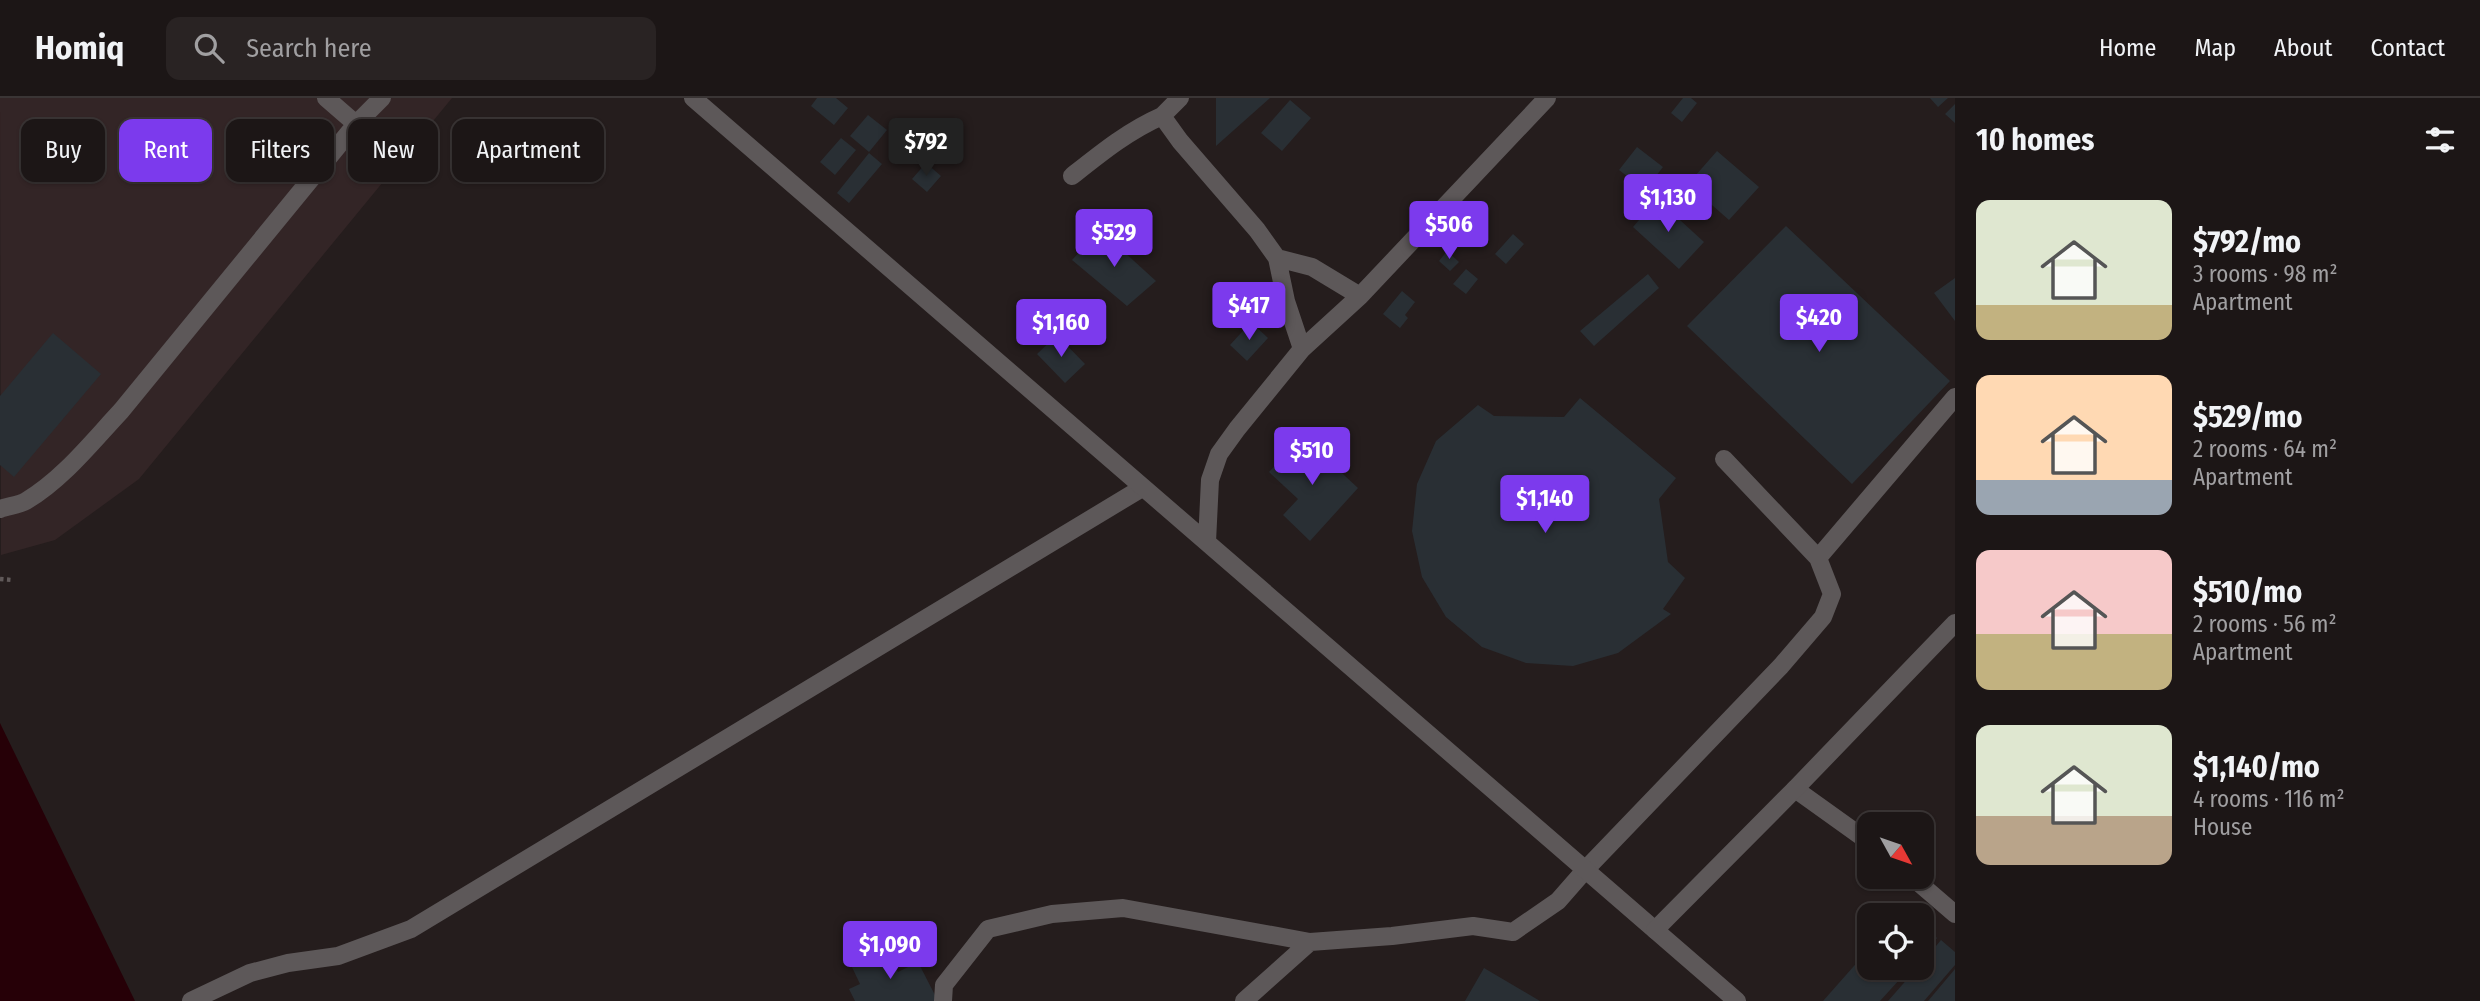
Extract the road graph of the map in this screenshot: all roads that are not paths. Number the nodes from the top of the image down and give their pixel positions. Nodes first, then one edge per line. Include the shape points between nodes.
1 (326, 98) edge
2 (382, 98) edge
3 (693, 98) edge
4 (1180, 98) edge
5 (1547, 98) edge
6 (1162, 116) junction
7 (350, 119) edge
8 (361, 119) edge
9 (348, 134) edge
10 (1072, 176) dead end
11 (1277, 258) junction
12 (1360, 296) junction
13 (1302, 349) junction
14 (1955, 397) edge
15 (1724, 458) dead end
16 (1142, 488) junction
17 (0, 509) edge
18 (1206, 542) junction
19 (1818, 558) junction
20 (1955, 623) edge
21 (1795, 789) junction
22 (1857, 833) edge
23 (1586, 869) junction
24 (1926, 889) edge
25 (1955, 914) edge
26 (1655, 930) junction
27 (1310, 942) junction
28 (191, 1001) edge
29 (943, 1001) edge
30 (1244, 1001) edge
31 (1737, 1001) edge

1 - 7 street
2 - 8 street
3 - 16 street
4 - 6 street
5 - 12 street
6 - 10 street via 1122,137
6 - 11 street
9 - 17 street via 104,430 24,502
11 - 12 street via 1324,272
11 - 13 street
12 - 13 street
13 - 18 street via 1219,454 1210,480
14 - 19 street
15 - 19 street
16 - 18 street
16 - 28 street via 411,929 338,956 250,973
18 - 23 street
19 - 23 street via 1832,594 1823,617
20 - 21 street
21 - 22 street
21 - 26 street
23 - 26 street
23 - 27 street via 1558,901 1513,932 1473,926
24 - 25 street
26 - 31 street
27 - 29 street via 1123,908 1052,914 988,929 944,985
27 - 30 street

